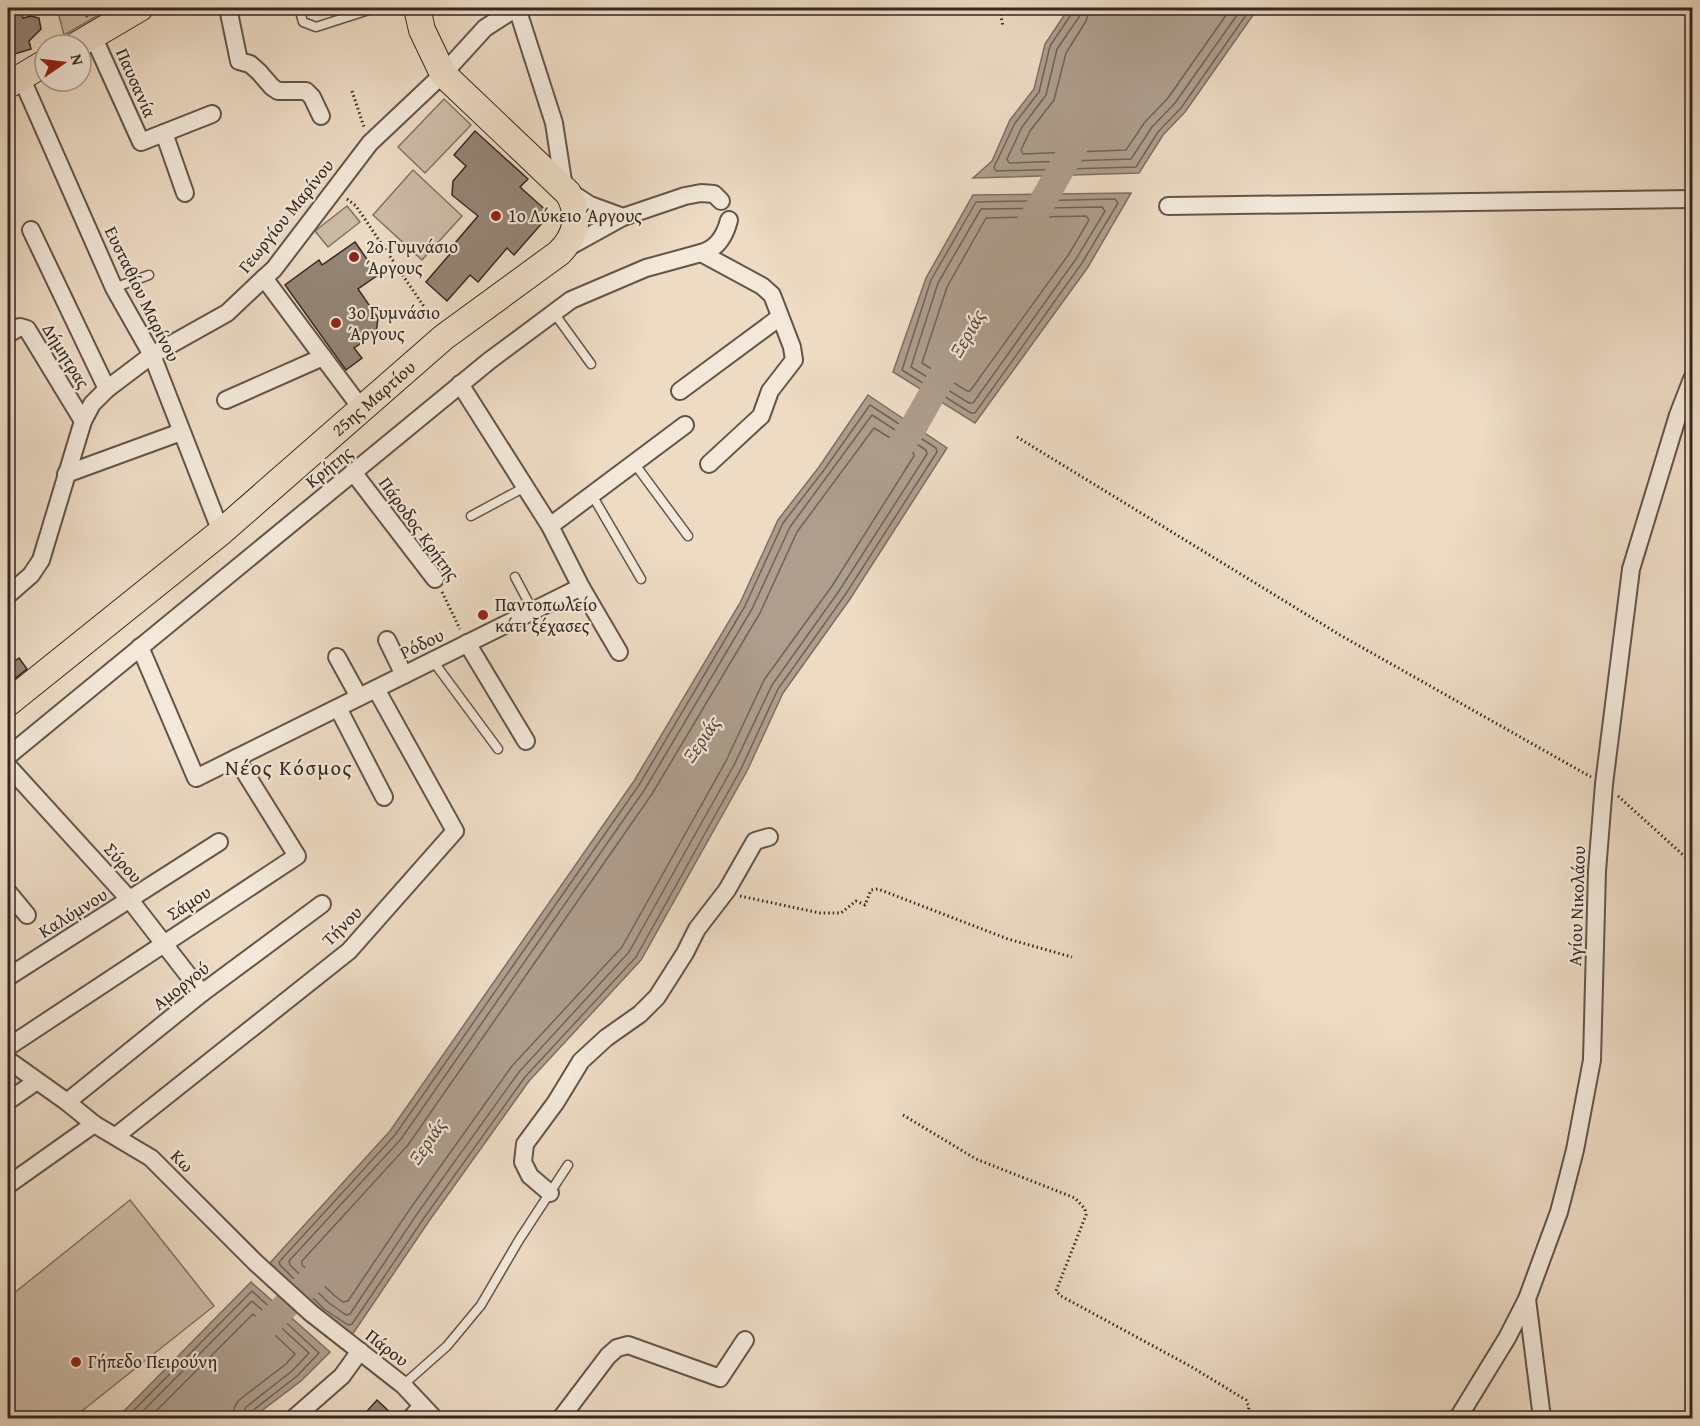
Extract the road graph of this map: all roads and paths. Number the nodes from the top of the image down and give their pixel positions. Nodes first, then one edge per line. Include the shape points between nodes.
1 (140, 8) edge
2 (228, 8) edge
3 (299, 8) edge
4 (375, 8) edge
5 (417, 8) edge
6 (517, 8) edge
7 (995, 8) edge
8 (1003, 27) dead end
9 (93, 35) edge
10 (93, 55) edge
11 (33, 70) edge
12 (443, 74) junction
13 (14, 81) edge
14 (352, 91) dead end
15 (212, 114) dead end
16 (321, 116) dead end
17 (164, 133) junction
18 (370, 143) junction
19 (334, 188) junction
20 (564, 188) junction
21 (185, 193) dead end
22 (1692, 199) edge
23 (721, 201) dead end
24 (1168, 206) dead end
25 (623, 217) junction
26 (729, 220) dead end
27 (31, 230) dead end
28 (559, 253) junction
29 (701, 253) junction
30 (149, 275) dead end
31 (264, 278) junction
32 (114, 288) junction
33 (554, 312) junction
34 (780, 317) junction
35 (8, 334) edge
36 (444, 337) junction
37 (152, 355) junction
38 (323, 357) junction
39 (591, 364) dead end
40 (1692, 379) edge
41 (460, 384) junction
42 (107, 388) junction
43 (680, 391) dead end
44 (226, 400) dead end
45 (361, 408) junction
46 (83, 422) junction
47 (685, 425) dead end
48 (181, 432) junction
49 (1017, 437) dead end
50 (634, 463) junction
51 (709, 464) dead end
52 (353, 472) junction
53 (66, 474) junction
54 (525, 487) junction
55 (592, 495) junction
56 (471, 516) dead end
57 (550, 526) junction
58 (221, 532) junction
59 (688, 536) dead end
60 (515, 578) dead end
61 (435, 579) joint
62 (641, 579) dead end
63 (581, 587) junction
64 (8, 595) edge
65 (532, 611) junction
66 (387, 640) dead end
67 (467, 644) junction
68 (140, 647) junction
69 (619, 652) dead end
70 (337, 657) dead end
71 (433, 661) junction
72 (404, 675) junction
73 (376, 689) junction
74 (359, 697) junction
75 (8, 701) edge
76 (338, 708) junction
77 (526, 741) dead end
78 (498, 749) dead end
79 (8, 756) edge
80 (236, 758) junction
81 (8, 766) edge
82 (1604, 784) junction
83 (384, 797) dead end
84 (769, 837) dead end
85 (219, 842) dead end
86 (1692, 863) edge
87 (8, 892) edge
88 (724, 893) junction
89 (130, 900) junction
90 (322, 904) dead end
91 (27, 915) dead end
92 (163, 943) junction
93 (1072, 957) dead end
94 (8, 977) edge
95 (202, 993) junction
96 (8, 1047) edge
97 (8, 1060) edge
98 (38, 1081) junction
99 (8, 1101) edge
100 (67, 1102) junction
101 (903, 1114) dead end
102 (94, 1124) junction
103 (116, 1136) junction
104 (568, 1165) dead end
105 (8, 1185) edge
106 (550, 1192) junction
107 (1527, 1299) junction
108 (311, 1313) joint
109 (746, 1340) dead end
110 (360, 1351) junction
111 (403, 1385) junction
112 (428, 1412) edge
113 (294, 1419) edge
114 (411, 1419) edge
115 (561, 1419) edge
116 (1247, 1419) edge
117 (1458, 1419) edge
118 (1542, 1419) edge

1 - 9 main road
2 - 16 street via 239,61 250,64 278,91 306,91
3 - 4 lane via 303,22 316,27
5 - 12 main road, 25ης Μαρτίου
6 - 12 street, Γεωργίου Μαρίνου via 485,28
6 - 20 street via 554,123
7 - 8 path via 1000,11
10 - 17 street, Παυσανία via 141,142
11 - 13 main road
12 - 18 street, Γεωργίου Μαρίνου
12 - 20 main road, 25ης Μαρτίου
13 - 32 street, Ευσταθίου Μαρίνου
14 - 18 path
15 - 17 street, Παυσανία
17 - 21 street
18 - 19 street, Γεωργίου Μαρίνου
19 - 31 street, Γεωργίου Μαρίνου
19 - 36 path via 356,206
20 - 25 street via 590,205
20 - 28 main road, 25ης Μαρτίου via 573,201 576,229
22 - 24 street
23 - 25 street via 714,194 701,193
25 - 28 street
26 - 29 street, Κρήτης via 718,243
27 - 42 street
28 - 36 main road, 25ης Μαρτίου
29 - 33 street, Κρήτης via 646,268 571,300
29 - 34 street via 762,286 772,296
30 - 32 lane
31 - 37 street, Γεωργίου Μαρίνου via 227,313
31 - 38 street
32 - 37 street, Ευσταθίου Μαρίνου
33 - 39 lane
33 - 41 street, Κρήτης
34 - 43 street
34 - 51 street via 794,360 770,391 761,416
35 - 46 street, Δήμητρας via 20,327 27,329
36 - 45 main road, 25ης Μαρτίου
37 - 42 street, Γεωργίου Μαρίνου
37 - 48 street, Ευσταθίου Μαρίνου
38 - 44 street
38 - 45 street
40 - 82 street, Αγίου Νικολάου via 1631,568
41 - 52 street, Κρήτης
41 - 54 street
42 - 46 street, Γεωργίου Μαρίνου via 92,404
45 - 58 main road, 25ης Μαρτίου
46 - 53 street, Γεωργίου Μαρίνου
47 - 50 street
48 - 53 street
48 - 58 street, Ευσταθίου Μαρίνου
49 - 82 path via 1340,635
50 - 55 street
50 - 59 lane
52 - 61 street, Πάροδος Κρήτης
52 - 68 street, Κρήτης
53 - 64 street, Γεωργίου Μαρίνου via 41,560 31,575
54 - 56 lane
54 - 57 street
55 - 57 street
55 - 62 lane
57 - 63 street
58 - 75 main road, 25ης Μαρτίου
60 - 65 lane
61 - 67 path, Πάροδος Κρήτης
63 - 65 street, Ρόδου
63 - 69 street
65 - 67 street, Ρόδου
66 - 72 street
67 - 71 street, Ρόδου
67 - 77 street
68 - 79 street, Κρήτης
68 - 80 street, Ρόδου via 196,778
70 - 74 street
71 - 72 street, Ρόδου
71 - 78 lane
72 - 73 street, Ρόδου
73 - 74 street, Ρόδου
73 - 103 street, Τήνου via 455,831 349,951
74 - 76 street, Ρόδου
76 - 80 street, Ρόδου
76 - 83 street
80 - 92 street, Σάμου via 297,856
81 - 89 street, Σύρου
82 - 86 path
82 - 107 street, Αγίου Νικολάου via 1597,871 1592,1060 1559,1212
84 - 88 street via 756,841
85 - 89 street, Καλύμνου
87 - 91 street
88 - 93 path via 820,913 841,913 855,901 865,905 871,890 878,889 1008,939
88 - 106 street via 697,929 657,997 581,1061 525,1144 523,1162 530,1176
89 - 92 street, Σύρου
89 - 94 street, Καλύμνου
90 - 95 street, Αμοργού
92 - 95 street, Σύρου
92 - 96 street, Σάμου
95 - 100 street, Αμοργού
97 - 98 street, Κω
98 - 99 street
98 - 100 street, Κω
100 - 102 street, Κω
101 - 116 path via 976,1159 1075,1198 1086,1215 1056,1291 1246,1400
102 - 103 street, Κω
102 - 105 street
103 - 108 street, Κω via 151,1158
104 - 106 lane
106 - 111 lane via 481,1305 447,1346
107 - 117 street, Αγίου Νικολάου
107 - 118 street
108 - 110 street, Πάρου
109 - 115 street via 720,1378 645,1349 628,1345 617,1348
110 - 111 street, Πάρου
110 - 113 street via 342,1376
111 - 112 street, Πάρου
112 - 114 street

